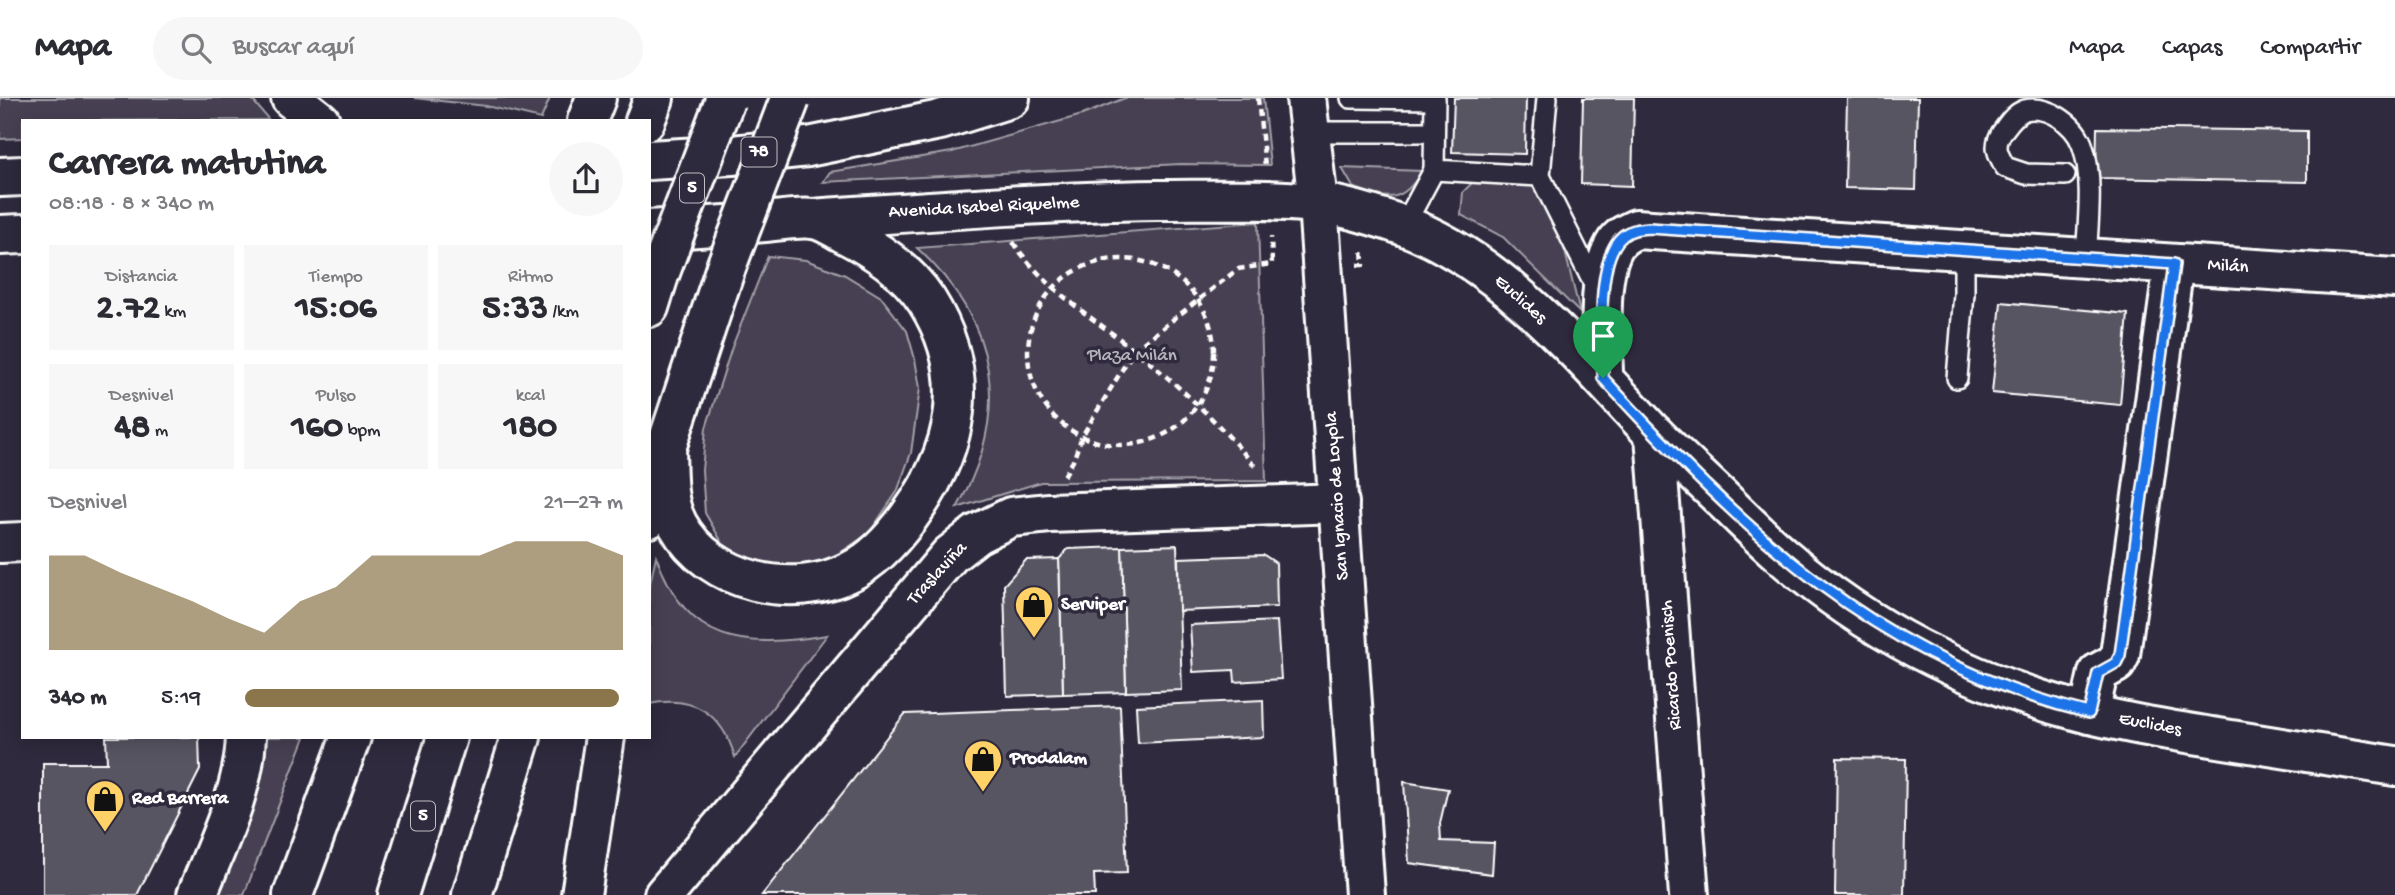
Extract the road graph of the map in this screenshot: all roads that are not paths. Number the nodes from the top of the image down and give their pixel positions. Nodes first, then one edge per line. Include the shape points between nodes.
1 (291, 98) edge
2 (1010, 98) edge
3 (1351, 98) edge
4 (1548, 98) edge
5 (725, 99) edge
6 (790, 99) edge
7 (1435, 99) edge
8 (1308, 115) edge
9 (317, 119) edge
10 (1434, 132) junction
11 (651, 160) edge
12 (1433, 170) junction
13 (2065, 175) dead end
14 (21, 176) edge
15 (1540, 176) junction
16 (0, 177) edge
17 (1318, 203) junction
18 (813, 219) junction
19 (1404, 226) junction
20 (651, 230) edge
21 (21, 234) edge
22 (0, 235) edge
23 (1964, 251) junction
24 (2087, 258) junction
25 (2174, 264) junction
26 (2395, 278) edge
27 (654, 291) edge
28 (1602, 300) junction
29 (1603, 378) junction
30 (1956, 378) dead end
31 (1655, 435) junction
32 (666, 447) junction
33 (1339, 503) junction
34 (651, 510) edge
35 (21, 542) edge
36 (0, 543) edge
37 (2089, 713) junction
38 (246, 739) edge
39 (350, 739) edge
40 (446, 739) edge
41 (520, 739) edge
42 (604, 739) edge
43 (2395, 766) edge
44 (197, 895) edge
45 (293, 895) edge
46 (398, 895) edge
47 (472, 895) edge
48 (581, 895) edge
49 (664, 895) edge
50 (1365, 895) edge
51 (1689, 895) edge

1 - 9 main road
2 - 11 main road, 78 via 940,120 808,147
3 - 7 lane
4 - 15 lane
5 - 27 main road, 5, bridge
6 - 32 main road, bridge via 726,267
7 - 10 lane
8 - 10 lane
8 - 17 main road, San Ignacio de Loyola
10 - 12 lane
12 - 15 lane
12 - 19 lane
13 - 24 lane via 2006,167 1997,150 1998,136 2013,117 2026,110 2050,112 2070,125 2082,143 2088,190
14 - 16 main road
15 - 28 lane
17 - 18 main road, Avenida Isabel Riquelme via 1112,201
17 - 19 main road, Euclides
17 - 33 main road, San Ignacio de Loyola
18 - 20 main road, Avenida Isabel Riquelme
18 - 32 main road via 874,250 904,274 925,299 946,342 953,373 954,423 942,460 921,500 888,541 850,572 818,583 755,581 709,560 678,525 667,494
19 - 29 main road, Euclides via 1486,270
21 - 22 main road
23 - 24 main road, Milán
23 - 28 main road, Milán via 1636,229 1614,246
23 - 30 lane
24 - 25 main road, Milán
25 - 26 main road, Milán
25 - 37 main road via 2120,655 2116,663 2098,673
28 - 29 main road, Milán
29 - 31 main road, Euclides
31 - 37 main road, Euclides via 1790,562 1862,616 1981,678
31 - 51 main road, Ricardo Poenisch
32 - 34 main road
33 - 49 main road, Traslaviña via 1049,513 1011,517 977,534 950,555
33 - 50 main road, San Ignacio de Loyola
35 - 36 main road
37 - 43 main road, Euclides
38 - 44 main road via 236,795
39 - 45 main road
40 - 46 main road, 5
41 - 47 main road
42 - 48 main road

